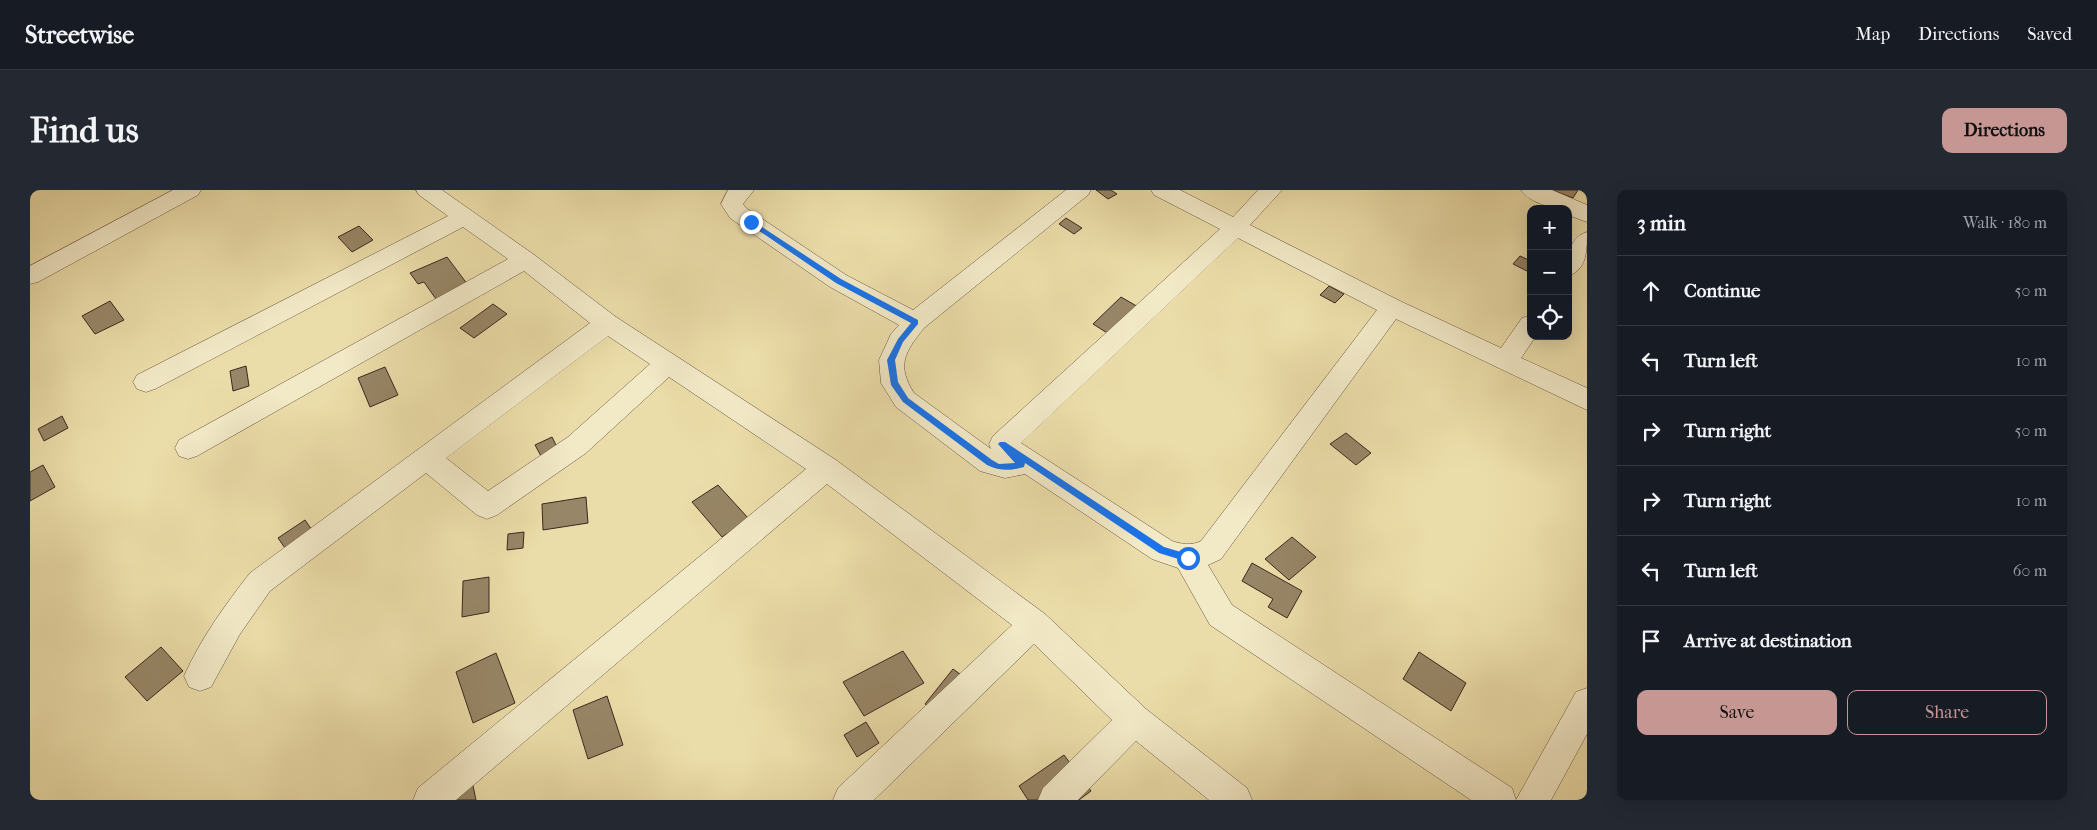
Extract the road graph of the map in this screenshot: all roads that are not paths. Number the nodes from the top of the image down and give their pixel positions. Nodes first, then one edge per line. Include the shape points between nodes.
1 (190, 190) edge
2 (427, 190) edge
3 (742, 190) edge
4 (1080, 190) edge
5 (1162, 190) edge
6 (1271, 190) edge
7 (1532, 190) edge
8 (165, 195) edge
9 (1587, 214) edge
10 (464, 217) junction
11 (1236, 227) junction
12 (526, 260) junction
13 (30, 276) edge
14 (1392, 307) junction
15 (916, 322) junction
16 (607, 323) junction
17 (1527, 330) edge
18 (1506, 360) junction
19 (668, 364) junction
20 (146, 382) dead end
21 (1587, 400) edge
22 (1002, 444) junction
23 (188, 448) dead end
24 (426, 458) junction
25 (826, 468) junction
26 (1188, 558) junction
27 (1034, 624) junction
28 (200, 676) dead end
29 (1587, 703) edge
30 (1135, 720) junction
31 (1215, 794) edge
32 (430, 800) edge
33 (850, 800) edge
34 (1055, 800) edge
35 (1500, 800) edge
36 (1533, 800) edge

1 - 8 street
2 - 10 street
3 - 15 street via 732,204 738,213 838,281
4 - 15 street
5 - 11 street
6 - 11 street
7 - 9 street
8 - 13 street
10 - 12 street
10 - 20 street
11 - 14 street
11 - 22 street
12 - 16 street
12 - 23 street
14 - 18 street
14 - 26 street via 1212,550 1202,556
15 - 22 street via 900,341 891,360 894,383 905,400 990,463 1010,468 1021,464
16 - 19 street
16 - 24 street
17 - 18 street
18 - 21 street
19 - 24 street via 577,445 487,507
19 - 25 street
22 - 26 street via 1162,550
24 - 28 street via 260,582 229,624
25 - 27 street
25 - 32 street
26 - 35 street via 1221,615
27 - 30 street
27 - 33 street
29 - 36 street
30 - 31 street
30 - 34 street

